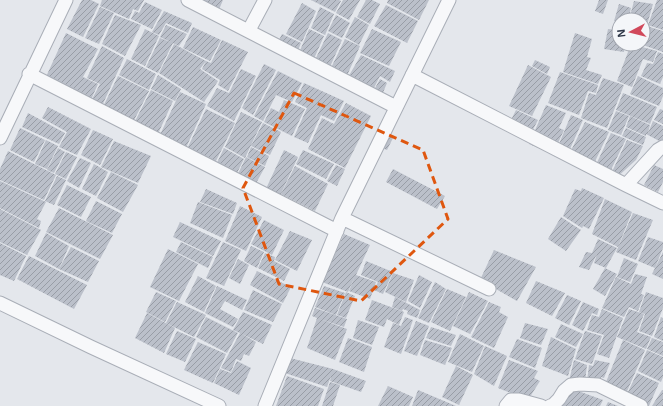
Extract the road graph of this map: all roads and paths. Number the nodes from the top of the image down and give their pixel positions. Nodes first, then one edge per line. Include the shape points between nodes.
1 (66, 0) edge
2 (188, 0) edge
3 (265, 0) edge
4 (448, 0) edge
5 (249, 30) junction
6 (29, 74) junction
7 (412, 75) junction
8 (396, 106) junction
9 (0, 138) edge
10 (663, 147) edge
11 (626, 185) junction
12 (663, 203) edge
13 (342, 218) junction
14 (337, 231) junction
15 (489, 289) dead end
16 (0, 303) edge
17 (219, 406) edge
18 (265, 406) edge
19 (506, 406) edge
20 (541, 406) edge
21 (550, 406) edge
22 (640, 406) edge

1 - 6 street
2 - 5 street
3 - 5 street
4 - 7 street
5 - 8 street
6 - 9 street
6 - 14 street
7 - 8 street
7 - 11 street
8 - 13 street
10 - 11 street
11 - 12 street
13 - 14 street
13 - 15 street
14 - 18 street
16 - 17 street
19 - 20 street via 511,400
21 - 22 street via 571,385 580,384 598,385

